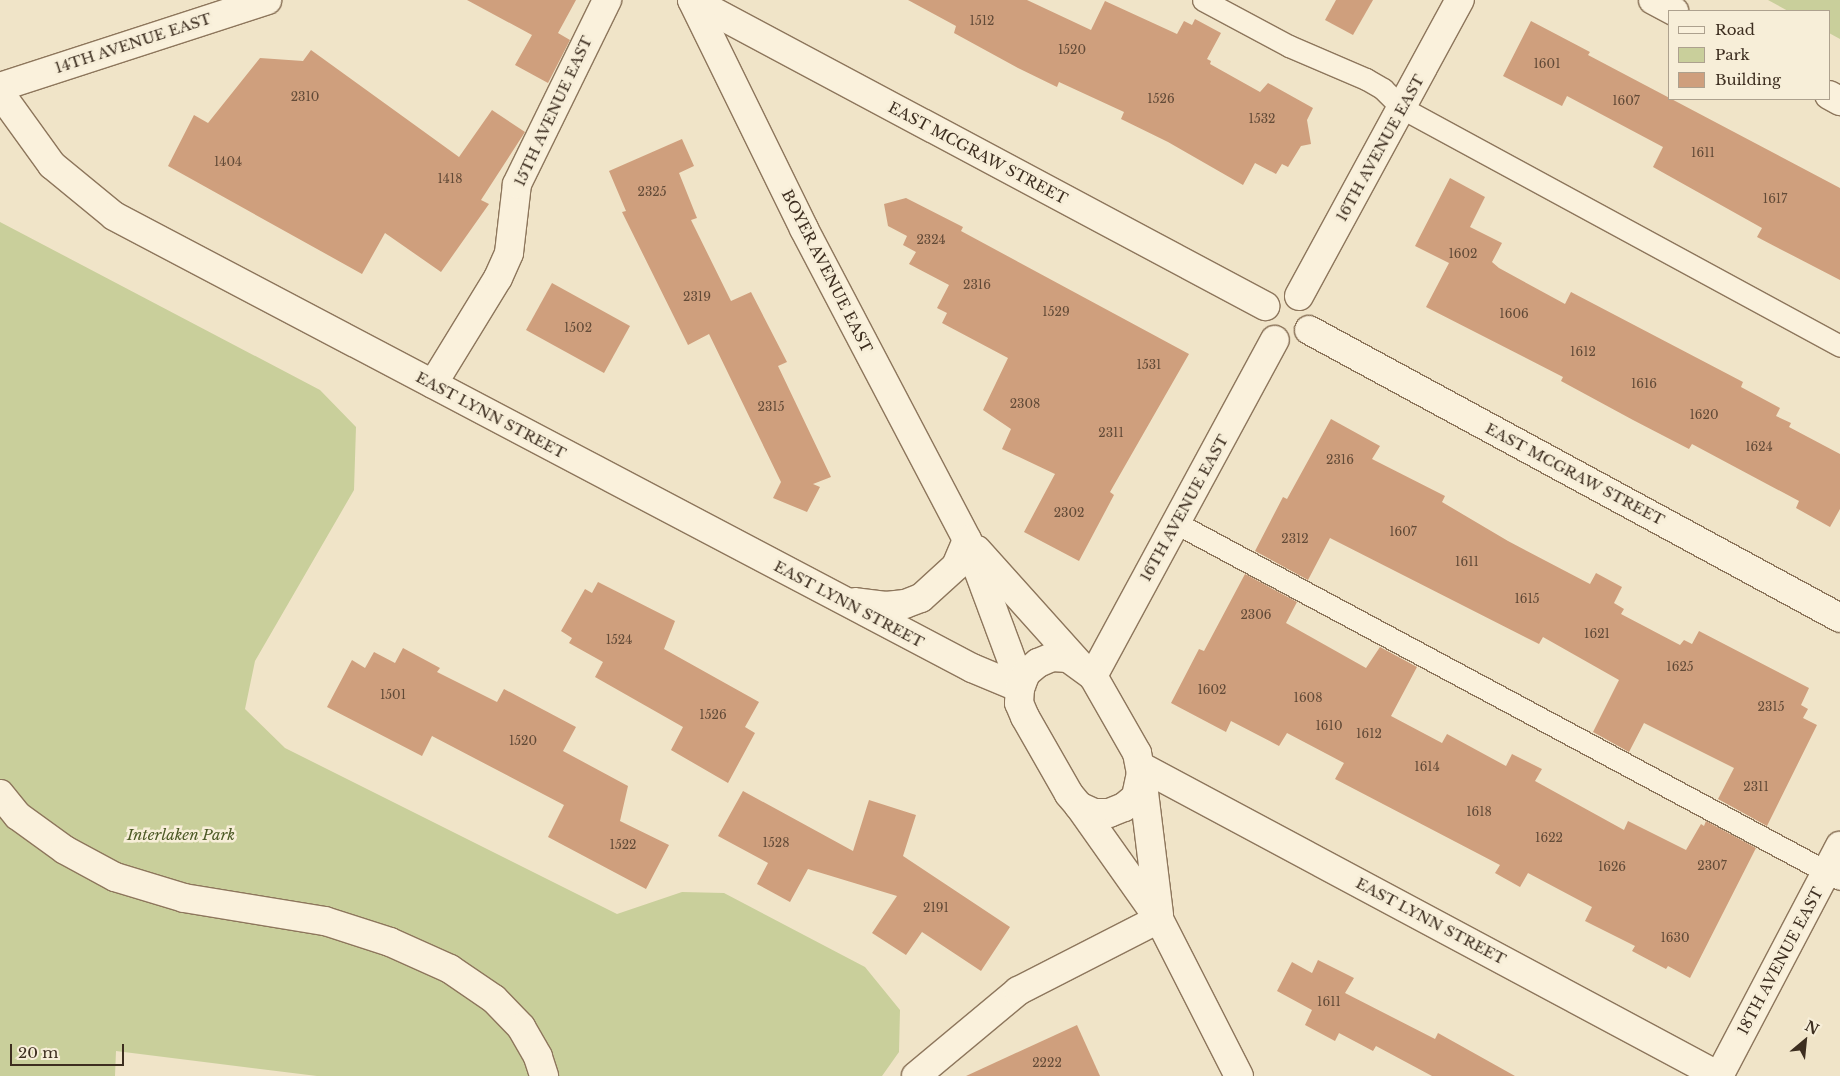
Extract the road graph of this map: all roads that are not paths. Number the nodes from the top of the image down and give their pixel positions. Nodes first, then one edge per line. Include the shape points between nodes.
1 (266, 0) edge
2 (607, 0) edge
3 (692, 0) edge
4 (1203, 0) edge
5 (1460, 0) edge
6 (1653, 0) edge
7 (1672, 10) edge
8 (0, 87) edge
9 (0, 93) edge
10 (1402, 108) junction
11 (1299, 296) junction
12 (1265, 306) junction
13 (1309, 330) junction
14 (1275, 340) junction
15 (1840, 346) edge
16 (433, 384) junction
17 (1176, 523) junction
18 (967, 540) junction
19 (839, 599) junction
20 (1840, 618) edge
21 (1090, 673) junction
22 (1020, 686) junction
23 (1142, 770) junction
24 (0, 794) edge
25 (1080, 806) junction
26 (1840, 846) edge
27 (1834, 875) edge
28 (1159, 919) junction
29 (544, 1076) edge
30 (916, 1076) edge
31 (1239, 1076) edge
32 (1719, 1076) edge

1 - 8 street, 14TH AVENUE EAST
2 - 16 street, 15TH AVENUE EAST via 517,184 509,253 498,278
3 - 12 street, EAST MCGRAW STREET
3 - 18 street, BOYER AVENUE EAST via 804,229
4 - 10 lane via 1288,46 1366,79 1383,89
5 - 10 street, 16TH AVENUE EAST
6 - 7 street
9 - 16 street, EAST LYNN STREET via 52,165 114,216
10 - 11 street, 16TH AVENUE EAST
10 - 15 lane
11 - 12 street via 1281,293
11 - 13 street via 1312,312
12 - 14 street via 1263,327
13 - 14 street via 1293,342
13 - 20 street, EAST MCGRAW STREET
14 - 17 street, 16TH AVENUE EAST
16 - 19 street, EAST LYNN STREET
17 - 21 street, 16TH AVENUE EAST
17 - 27 lane
18 - 19 street via 956,566 921,598 886,606
18 - 21 street, BOYER AVENUE EAST
18 - 22 street, BOYER AVENUE EAST
19 - 22 street, EAST LYNN STREET via 972,668
21 - 22 street via 1068,658 1052,657 1026,673
21 - 23 street, BOYER AVENUE EAST
22 - 25 street, BOYER AVENUE EAST via 1019,703 1025,717 1069,794
23 - 25 street via 1136,797 1124,808 1109,813 1094,812
23 - 28 street
23 - 32 street, EAST LYNN STREET
24 - 29 street via 18,816 65,850 115,877 184,898 325,921 390,942 450,969 494,998 521,1027 538,1057
25 - 28 street
26 - 27 street, 18TH AVENUE EAST
27 - 32 street, 18TH AVENUE EAST
28 - 30 street via 1018,991
28 - 31 street

